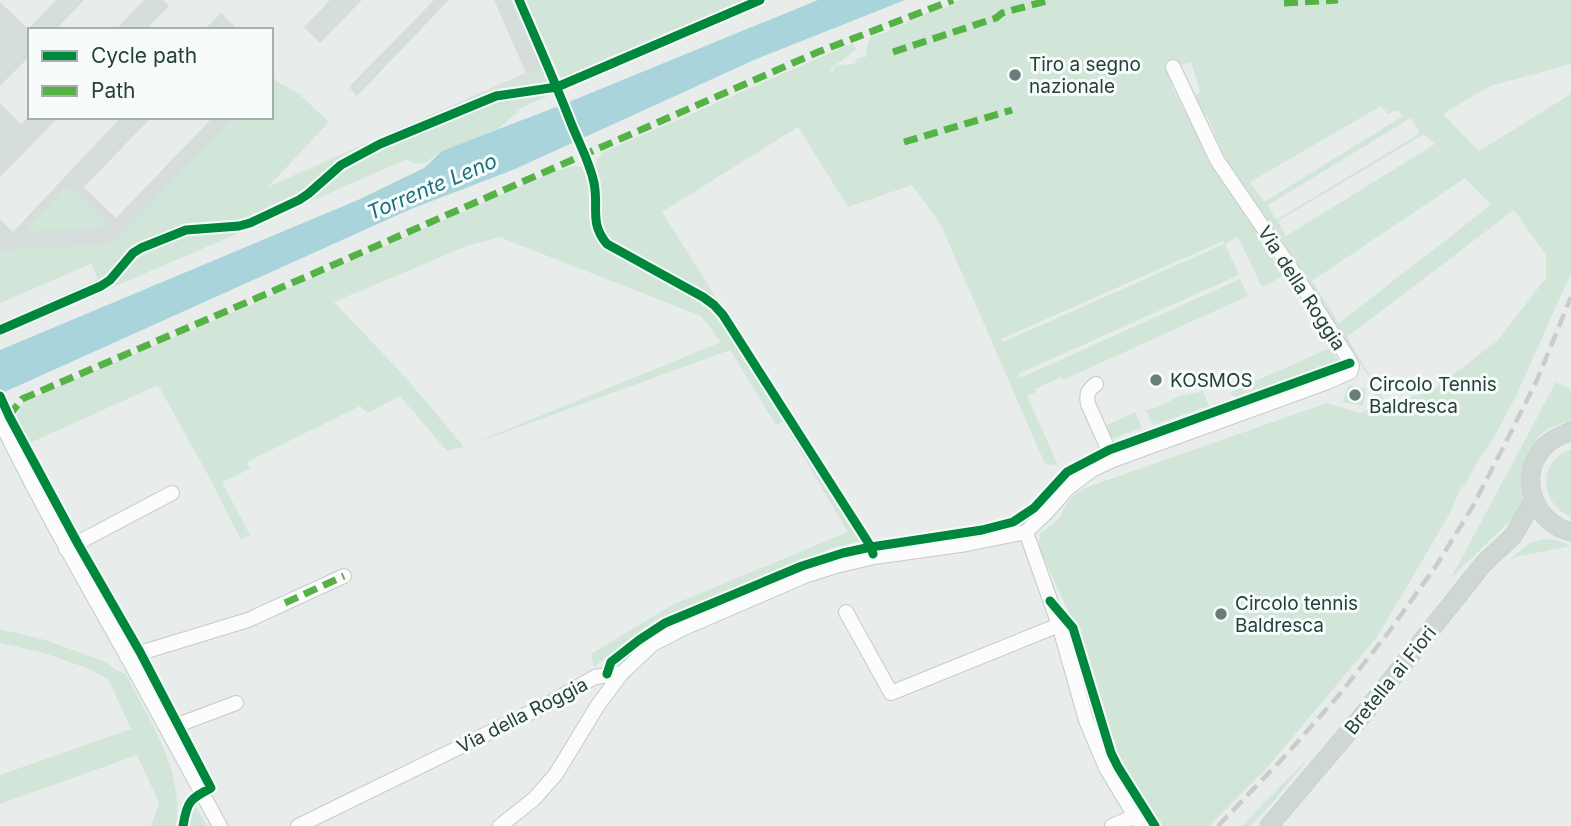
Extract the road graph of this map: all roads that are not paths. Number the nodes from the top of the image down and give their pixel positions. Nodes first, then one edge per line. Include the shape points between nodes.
1 (1173, 67) dead end
2 (1096, 384) dead end
3 (0, 420) edge
4 (1571, 431) edge
5 (1113, 460) junction
6 (172, 493) dead end
7 (1534, 500) junction
8 (1549, 522) junction
9 (1026, 532) junction
10 (1570, 532) edge
11 (1513, 536) junction
12 (66, 550) junction
13 (344, 576) dead end
14 (846, 612) dead end
15 (1059, 625) junction
16 (127, 657) junction
17 (622, 673) junction
18 (236, 703) dead end
19 (167, 729) junction
20 (1138, 821) edge
21 (220, 826) edge
22 (298, 826) edge
23 (500, 826) edge
24 (1112, 826) edge
25 (1269, 826) edge

1 - 5 street, Via della Roggia via 1217,160 1303,287 1351,369 1335,379
2 - 5 street via 1088,392 1088,404
3 - 12 street
4 - 7 main road via 1542,449 1533,465 1530,483
5 - 9 street, Via della Roggia via 1067,489
6 - 12 street
7 - 8 main road
7 - 11 main road, Bretella ai Fiori
8 - 10 main road
8 - 11 main road, Bretella ai Fiori
9 - 15 street
9 - 17 street, Via della Roggia via 874,557 807,575 653,644
11 - 25 main road, Bretella ai Fiori via 1484,563
12 - 16 street
13 - 16 street via 248,620
14 - 15 street via 891,693
15 - 20 street via 1086,720 1106,768
16 - 19 street
17 - 22 street, Via della Roggia via 595,677
17 - 23 street via 556,775
18 - 19 street
19 - 21 street
20 - 24 street

